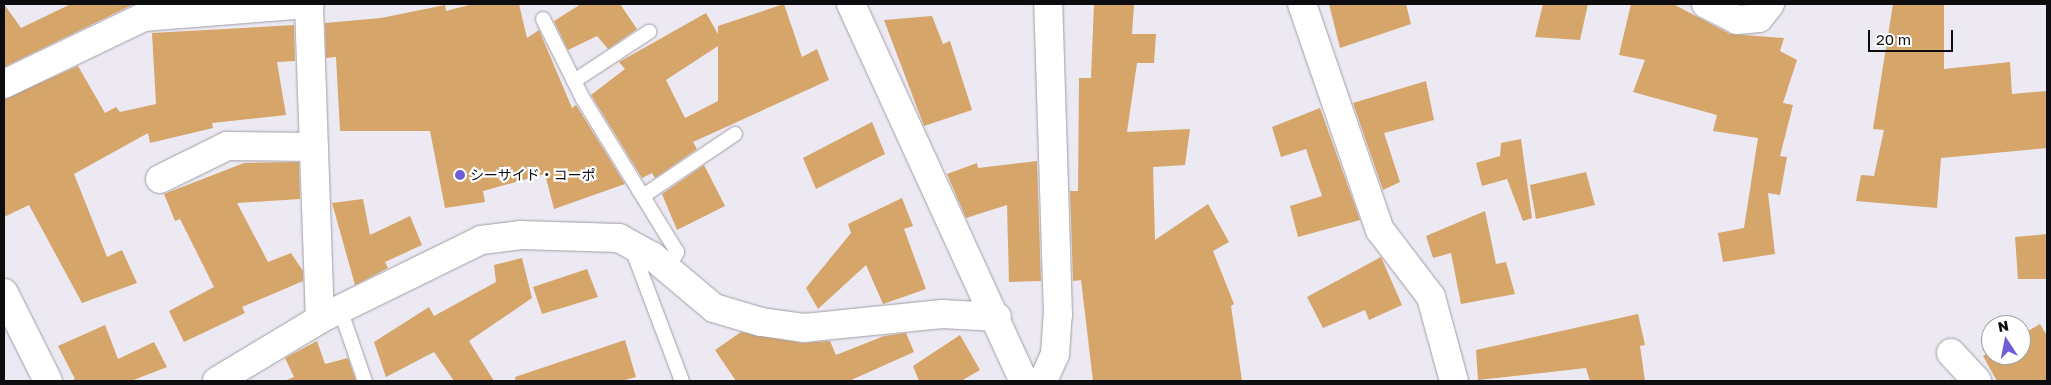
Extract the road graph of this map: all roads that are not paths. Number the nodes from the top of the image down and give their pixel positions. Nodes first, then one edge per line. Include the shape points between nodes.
1 (850, 4) edge
2 (1048, 4) edge
3 (1302, 4) edge
4 (1706, 4) edge
5 (1770, 4) edge
6 (309, 5) edge
7 (542, 19) dead end
8 (649, 32) dead end
9 (574, 81) junction
10 (4, 84) edge
11 (735, 134) dead end
12 (314, 147) junction
13 (160, 179) dead end
14 (643, 196) junction
15 (631, 244) junction
16 (668, 269) junction
17 (4, 293) edge
18 (330, 314) junction
19 (997, 317) junction
20 (1952, 353) dead end
21 (48, 381) edge
22 (217, 381) edge
23 (365, 381) edge
24 (682, 381) edge
25 (1024, 381) edge
26 (1043, 381) edge
27 (1454, 381) edge
28 (1977, 381) edge

1 - 19 street
2 - 26 street via 1058,315 1055,354
3 - 27 street via 1380,230 1431,296
4 - 5 street via 1737,20 1759,18
6 - 10 street via 144,17
6 - 12 street
7 - 9 lane
8 - 9 lane
9 - 14 lane
11 - 14 lane
12 - 13 street via 227,146
12 - 18 street
14 - 16 lane via 677,252
15 - 16 street
15 - 18 street via 619,238 520,235 481,240
15 - 24 lane
16 - 19 street via 714,308 804,328 942,314
17 - 21 street
18 - 22 street
18 - 23 lane
19 - 25 street
20 - 28 street

